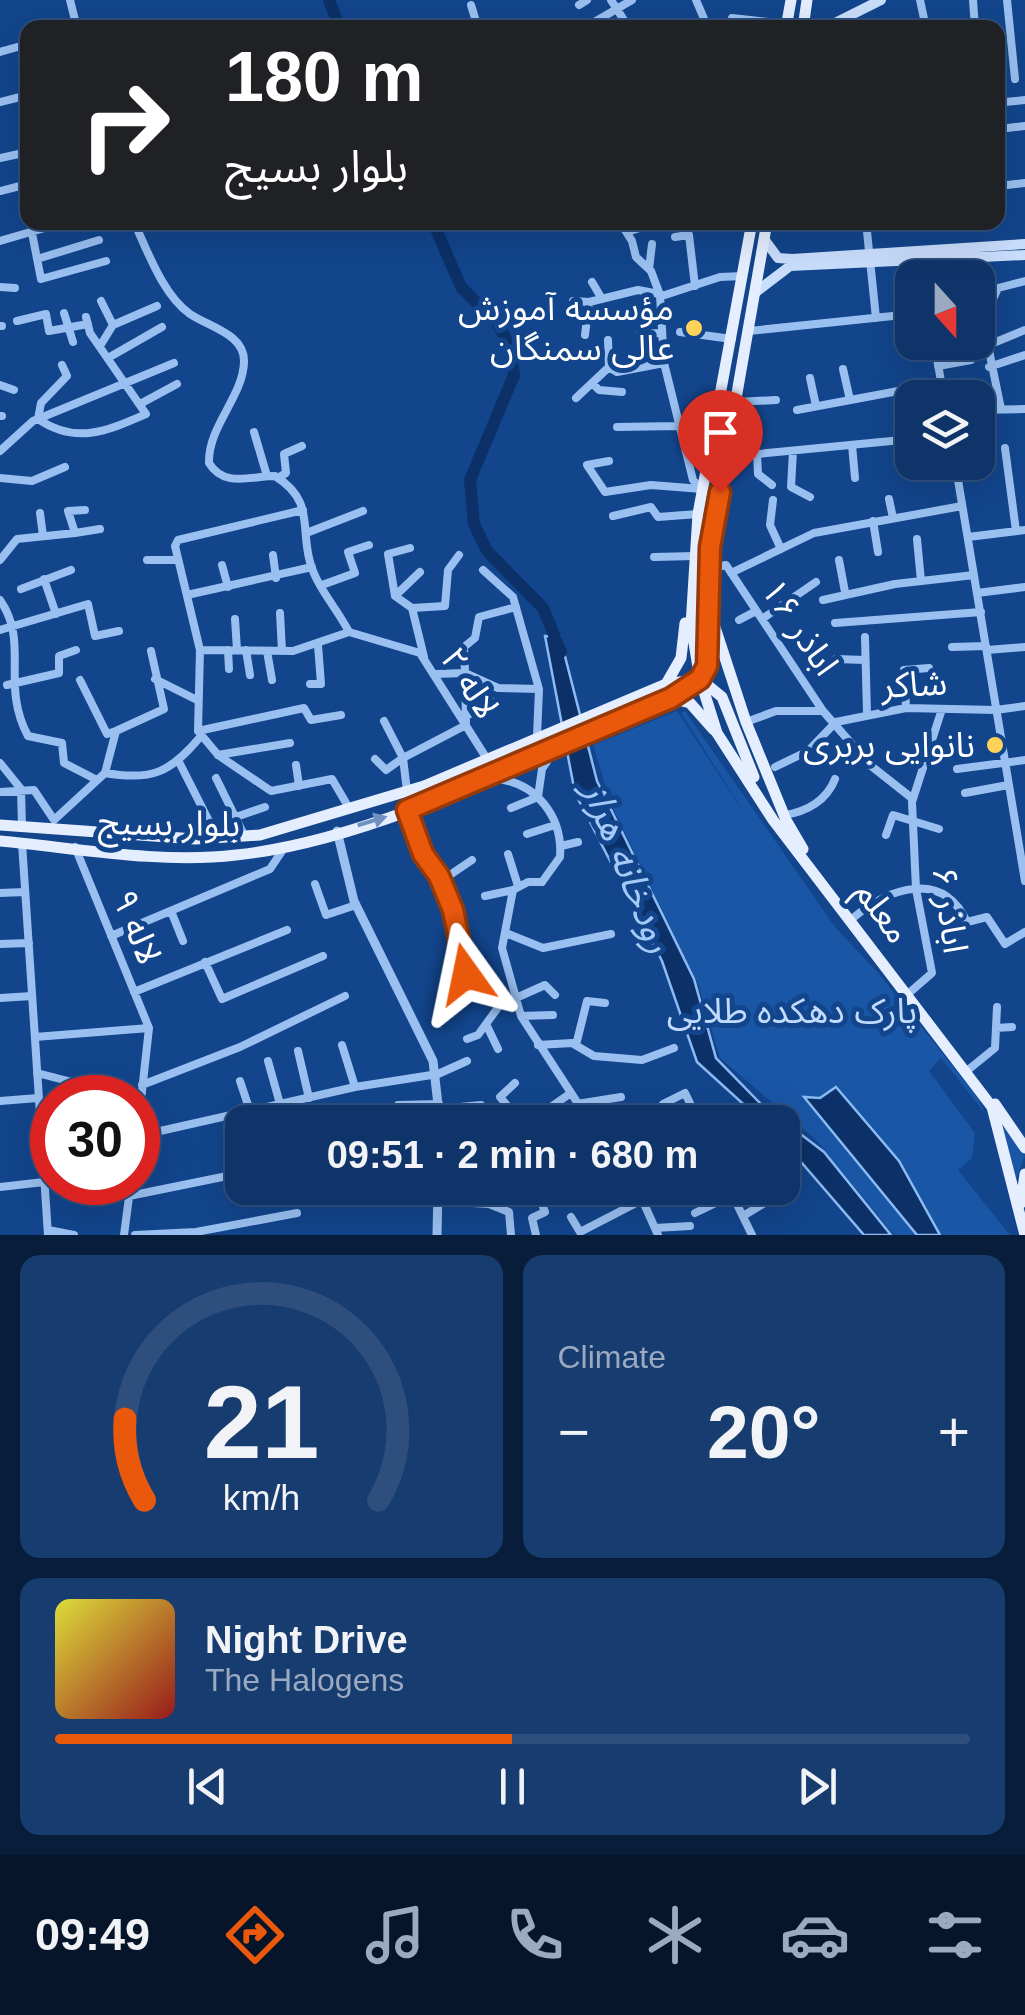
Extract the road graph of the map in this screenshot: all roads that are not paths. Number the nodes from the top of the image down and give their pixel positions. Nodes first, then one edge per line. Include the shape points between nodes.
1 (632, 0) edge
2 (881, 0) edge
3 (1007, 0) edge
4 (614, 4) edge
5 (472, 5) dead end
6 (732, 18) dead end
7 (476, 20) edge
8 (594, 20) edge
9 (746, 20) edge
10 (841, 20) edge
11 (1015, 79) dead end
12 (1025, 100) edge
13 (1006, 102) dead end
14 (43, 230) edge
15 (138, 230) edge
16 (633, 230) edge
17 (751, 230) edge
18 (766, 230) edge
19 (867, 230) edge
20 (626, 232) joint
21 (32, 234) junction
22 (675, 237) dead end
23 (764, 239) junction
24 (100, 240) dead end
25 (0, 241) edge
26 (652, 244) dead end
27 (1025, 244) edge
28 (1025, 255) edge
29 (869, 258) junction
30 (37, 259) junction
31 (918, 260) joint
32 (106, 261) dead end
33 (791, 262) junction
34 (649, 269) junction
35 (742, 276) junction
36 (1025, 281) edge
37 (592, 282) dead end
38 (695, 286) junction
39 (0, 287) edge
40 (15, 288) dead end
41 (755, 294) junction
42 (995, 294) edge
43 (660, 295) junction
44 (602, 299) junction
45 (100, 301) dead end
46 (573, 301) dead end
47 (589, 302) junction
48 (158, 306) dead end
49 (64, 314) dead end
50 (895, 316) edge
51 (876, 318) junction
52 (17, 321) dead end
53 (113, 324) junction
54 (162, 327) dead end
55 (68, 328) junction
56 (1025, 330) edge
57 (749, 331) junction
58 (680, 332) dead end
59 (640, 334) dead end
60 (662, 334) junction
61 (584, 335) dead end
62 (732, 339) junction
63 (608, 340) dead end
64 (73, 342) dead end
65 (995, 342) edge
66 (100, 346) junction
67 (1025, 355) edge
68 (108, 358) junction
69 (937, 360) edge
70 (971, 360) dead end
71 (988, 360) edge
72 (174, 363) dead end
73 (664, 363) junction
74 (62, 365) dead end
75 (938, 366) junction
76 (608, 367) junction
77 (989, 368) junction
78 (843, 369) dead end
79 (810, 378) dead end
80 (940, 380) edge
81 (592, 382) junction
82 (127, 383) junction
83 (177, 384) dead end
84 (0, 385) edge
85 (14, 390) dead end
86 (622, 392) dead end
87 (895, 392) edge
88 (576, 398) dead end
89 (776, 400) dead end
90 (850, 400) junction
91 (737, 402) junction
92 (140, 404) junction
93 (816, 406) junction
94 (995, 409) edge
95 (1001, 409) junction
96 (1025, 409) edge
97 (797, 410) dead end
98 (38, 419) junction
99 (680, 426) junction
100 (617, 427) dead end
101 (254, 432) dead end
102 (895, 441) edge
103 (852, 445) junction
104 (302, 446) dead end
105 (1005, 448) dead end
106 (793, 451) junction
107 (0, 452) edge
108 (758, 454) junction
109 (727, 457) junction
110 (609, 461) dead end
111 (64, 467) dead end
112 (630, 474) dead end
113 (267, 476) junction
114 (0, 478) edge
115 (278, 478) junction
116 (855, 478) dead end
117 (958, 480) edge
118 (772, 485) dead end
119 (632, 488) junction
120 (702, 490) junction
121 (810, 497) dead end
122 (889, 499) dead end
123 (774, 500) dead end
124 (962, 506) junction
125 (85, 510) dead end
126 (304, 510) junction
127 (363, 511) dead end
128 (40, 513) dead end
129 (698, 514) junction
130 (613, 516) dead end
131 (893, 518) junction
132 (872, 521) junction
133 (100, 529) dead end
134 (1021, 530) edge
135 (309, 532) junction
136 (75, 533) junction
137 (43, 536) junction
138 (968, 538) junction
139 (917, 539) dead end
140 (368, 545) dead end
141 (410, 548) dead end
142 (781, 549) junction
143 (878, 552) dead end
144 (273, 556) dead end
145 (459, 556) dead end
146 (694, 556) junction
147 (654, 557) dead end
148 (0, 560) edge
149 (147, 560) dead end
150 (176, 560) junction
151 (839, 560) dead end
152 (222, 564) dead end
153 (312, 568) junction
154 (708, 569) junction
155 (71, 570) dead end
156 (483, 570) dead end
157 (420, 572) dead end
158 (731, 573) junction
159 (974, 576) junction
160 (276, 578) junction
161 (44, 579) junction
162 (921, 581) junction
163 (816, 582) dead end
164 (322, 585) junction
165 (228, 587) junction
166 (1025, 587) edge
167 (21, 588) dead end
168 (691, 590) junction
169 (845, 592) junction
170 (978, 594) junction
171 (186, 595) junction
172 (395, 596) junction
173 (0, 600) edge
174 (823, 600) dead end
175 (708, 606) junction
176 (516, 607) junction
177 (412, 608) junction
178 (980, 612) junction
179 (280, 613) dead end
180 (56, 614) junction
181 (759, 615) junction
182 (234, 619) dead end
183 (738, 620) dead end
184 (836, 623) dead end
185 (5, 629) edge
186 (118, 631) dead end
187 (350, 632) junction
188 (864, 637) dead end
189 (692, 641) junction
190 (709, 641) junction
191 (318, 646) junction
192 (952, 646) dead end
193 (1025, 647) edge
194 (986, 648) junction
195 (76, 650) dead end
196 (200, 650) junction
197 (237, 650) junction
198 (268, 650) junction
199 (151, 651) dead end
200 (282, 651) junction
201 (424, 658) junction
202 (836, 658) dead end
203 (865, 660) junction
204 (929, 668) dead end
205 (230, 669) dead end
206 (465, 673) junction
207 (436, 674) junction
208 (250, 675) dead end
209 (154, 679) junction
210 (700, 679) junction
211 (80, 680) dead end
212 (272, 680) dead end
213 (3, 683) edge
214 (310, 684) dead end
215 (666, 684) junction
216 (538, 689) junction
217 (671, 698) junction
218 (196, 700) junction
219 (494, 702) dead end
220 (724, 702) junction
221 (1025, 706) edge
222 (712, 708) junction
223 (906, 708) junction
224 (942, 709) junction
225 (996, 710) junction
226 (823, 711) junction
227 (867, 714) junction
228 (341, 716) dead end
229 (466, 720) junction
230 (384, 721) dead end
231 (746, 722) junction
232 (836, 722) junction
233 (116, 731) junction
234 (199, 733) junction
235 (717, 733) junction
236 (536, 738) junction
237 (290, 742) dead end
238 (558, 746) junction
239 (218, 755) junction
240 (492, 757) junction
241 (375, 759) dead end
242 (402, 759) junction
243 (1025, 760) edge
244 (179, 762) junction
245 (0, 763) edge
246 (1004, 764) junction
247 (296, 765) dead end
248 (776, 767) dead end
249 (957, 769) dead end
250 (505, 770) junction
251 (101, 776) junction
252 (216, 778) dead end
253 (487, 778) junction
254 (835, 778) dead end
255 (299, 786) junction
256 (1008, 786) junction
257 (21, 789) junction
258 (407, 791) junction
259 (0, 792) edge
260 (965, 793) dead end
261 (538, 797) junction
262 (914, 800) junction
263 (265, 807) dead end
264 (348, 808) junction
265 (511, 808) dead end
266 (407, 810) junction
267 (784, 815) junction
268 (236, 818) junction
269 (913, 822) junction
270 (210, 824) dead end
271 (555, 825) junction
272 (0, 826) edge
273 (22, 827) junction
274 (940, 830) dead end
275 (337, 831) junction
276 (527, 834) dead end
277 (886, 835) dead end
278 (246, 837) junction
279 (193, 839) junction
280 (0, 840) edge
281 (578, 842) dead end
282 (22, 843) junction
283 (561, 846) junction
284 (75, 848) junction
285 (284, 848) junction
286 (508, 854) dead end
287 (192, 857) junction
288 (472, 860) dead end
289 (1023, 864) edge
290 (1025, 881) edge
291 (542, 882) junction
292 (314, 884) dead end
293 (442, 884) junction
294 (515, 888) junction
295 (916, 889) junction
296 (26, 892) junction
297 (0, 893) edge
298 (432, 893) dead end
299 (546, 895) dead end
300 (485, 896) dead end
301 (356, 905) junction
302 (171, 910) junction
303 (853, 918) junction
304 (287, 930) dead end
305 (1025, 932) edge
306 (506, 934) junction
307 (611, 934) dead end
308 (111, 936) junction
309 (183, 941) dead end
310 (29, 943) junction
311 (0, 944) edge
312 (323, 956) dead end
313 (205, 962) junction
314 (134, 992) junction
315 (909, 993) junction
316 (32, 996) junction
317 (345, 996) dead end
318 (556, 996) dead end
319 (0, 998) edge
320 (516, 999) junction
321 (502, 1002) junction
322 (605, 1003) dead end
323 (997, 1007) dead end
324 (552, 1015) dead end
325 (521, 1016) junction
326 (486, 1024) junction
327 (1012, 1027) dead end
328 (149, 1028) junction
329 (996, 1028) junction
330 (34, 1037) junction
331 (467, 1038) dead end
332 (342, 1045) dead end
333 (538, 1045) junction
334 (576, 1045) junction
335 (674, 1048) dead end
336 (498, 1050) dead end
337 (298, 1051) dead end
338 (268, 1061) dead end
339 (467, 1062) dead end
340 (968, 1070) junction
341 (37, 1074) joint
342 (438, 1074) junction
343 (41, 1075) edge
344 (143, 1075) edge
345 (160, 1078) edge
346 (240, 1081) dead end
347 (515, 1083) dead end
348 (356, 1087) junction
349 (571, 1093) junction
350 (622, 1097) dead end
351 (309, 1098) junction
352 (30, 1099) edge
353 (0, 1102) edge
354 (280, 1104) junction
355 (577, 1104) joint
356 (663, 1104) dead end
357 (248, 1105) edge
358 (276, 1105) edge
359 (439, 1105) edge
360 (507, 1105) edge
361 (554, 1105) edge
362 (690, 1105) edge
363 (225, 1117) edge
364 (160, 1131) edge
365 (1025, 1148) edge
366 (1025, 1174) edge
367 (225, 1176) edge
368 (30, 1184) edge
369 (0, 1187) edge
370 (160, 1190) edge
371 (46, 1205) edge
372 (128, 1205) edge
373 (438, 1205) edge
374 (492, 1205) edge
375 (542, 1205) edge
376 (637, 1205) edge
377 (644, 1205) edge
378 (708, 1205) edge
379 (738, 1205) edge
380 (763, 1205) edge
381 (695, 1212) dead end
382 (297, 1213) dead end
383 (743, 1216) junction
384 (571, 1217) dead end
385 (1025, 1224) edge
386 (690, 1226) dead end
387 (48, 1232) edge
388 (656, 1232) edge
389 (197, 1233) edge
390 (748, 1234) edge
391 (74, 1235) edge
392 (124, 1235) edge
393 (134, 1235) edge
394 (437, 1235) edge
395 (511, 1235) edge
396 (536, 1235) edge
397 (1025, 1235) edge

1 - 4 street
2 - 10 main road
3 - 11 street
4 - 8 street
5 - 7 street
6 - 9 street
12 - 13 street
14 - 21 street
15 - 113 street via 180,306 230,335 243,353 245,364 209,463 231,479
16 - 20 street
17 - 35 main road
18 - 23 main road
19 - 29 street
20 - 34 street
21 - 25 street
21 - 30 street
22 - 38 street via 688,235
23 - 33 main road via 778,258
23 - 41 main road
24 - 30 street
26 - 34 street
27 - 29 main road
28 - 31 main road
29 - 31 main road
29 - 33 main road
29 - 51 street
30 - 32 street via 41,279
33 - 41 main road
34 - 43 street
35 - 38 street
35 - 62 main road
36 - 42 street
37 - 44 street
38 - 43 street
39 - 40 street
41 - 57 main road
43 - 44 street via 638,290
43 - 60 street
44 - 47 street
45 - 53 street
46 - 47 street
47 - 61 street
48 - 53 street
49 - 55 street
50 - 51 street
51 - 57 street
52 - 55 street via 46,314 49,330
53 - 66 street
54 - 68 street
55 - 64 street
55 - 66 street via 87,321
56 - 65 street
57 - 91 main road
58 - 62 street
59 - 60 street
60 - 73 street
62 - 120 main road
63 - 76 street
66 - 68 street
67 - 77 street
68 - 82 street
69 - 75 street
70 - 75 street
71 - 77 street
72 - 82 street
73 - 76 street via 616,372
73 - 99 street
74 - 98 street via 67,376 41,403
75 - 80 street
76 - 81 street
77 - 95 street
78 - 90 street
79 - 93 street
81 - 86 street via 599,390
81 - 88 street
82 - 92 street
82 - 98 street
83 - 92 street
84 - 85 street
87 - 90 street
89 - 91 street
90 - 93 street
91 - 109 main road
92 - 98 street via 146,414 105,432 75,436
93 - 97 street
94 - 95 street
95 - 96 street
98 - 107 street
99 - 100 street
99 - 120 street via 693,480
101 - 113 street
102 - 103 street
103 - 106 street
103 - 116 street
104 - 115 street via 284,454 286,472
105 - 134 street
106 - 108 street
106 - 121 street via 791,487
108 - 109 street
108 - 118 street via 758,474
109 - 154 main road
110 - 119 street via 587,465 605,492
111 - 114 street via 32,481
112 - 119 street
113 - 115 street
115 - 126 street
117 - 124 street
119 - 120 street
120 - 129 main road
122 - 131 street
123 - 142 street via 770,524
124 - 131 street, اباذر ۱۶
124 - 138 street
125 - 136 street via 68,511
126 - 135 street
126 - 150 street via 178,540
127 - 135 street
128 - 137 street
129 - 130 street via 658,517 651,507
129 - 146 main road
131 - 132 street, اباذر ۱۶
132 - 142 street, اباذر ۱۶ via 814,533
132 - 143 street
133 - 136 street
134 - 138 street
135 - 153 street
136 - 137 street
137 - 148 street via 17,539
138 - 159 street
139 - 162 street
140 - 164 street via 348,552 355,573
141 - 172 street via 388,554
142 - 158 street, اباذر ۱۶
144 - 160 street
145 - 177 street via 448,570 445,606
146 - 147 street
146 - 168 main road
149 - 150 street
150 - 171 street
151 - 169 street
152 - 165 street
153 - 160 street
153 - 164 street
154 - 158 street, اباذر ۱۶ via 726,565
154 - 175 main road
155 - 161 street
156 - 176 street
157 - 172 street
158 - 181 street, اباذر ۱۶
159 - 162 street
159 - 170 street
160 - 165 street
161 - 167 street
161 - 180 street
162 - 169 street
163 - 181 street
164 - 187 street
165 - 171 street
166 - 170 street
168 - 189 main road
168 - 215 main road via 681,658
169 - 174 street
170 - 178 street
171 - 196 street
172 - 177 street
173 - 185 street
175 - 190 main road
175 - 231 main road
176 - 206 street via 479,617 475,638 464,647
176 - 216 street
177 - 201 street
178 - 184 street
178 - 194 street
179 - 200 street
180 - 185 street
180 - 186 street via 88,604 95,636
181 - 183 street
181 - 226 street, اباذر ۱۶
182 - 197 street
185 - 213 street via 12,655
187 - 191 street
187 - 201 street, لاله ۲ via 400,644
188 - 203 street
189 - 190 main road via 701,647
189 - 210 main road
190 - 210 main road
191 - 200 street
191 - 214 street via 322,684
192 - 194 street
193 - 194 street
194 - 225 street
195 - 213 street via 59,656 59,673
196 - 197 street
196 - 218 street
197 - 198 street
197 - 205 street
197 - 208 street
198 - 200 street
198 - 212 street
199 - 209 street
201 - 207 street, لاله ۲
202 - 203 street
203 - 227 street
204 - 223 street via 904,670
206 - 207 street
206 - 216 street via 498,688
206 - 229 street
207 - 229 street, لاله ۲
209 - 218 street
209 - 233 street via 164,710
210 - 215 main road, بلوار بسیج
210 - 217 main road, بلوار بسیج
210 - 220 main road
210 - 222 main road
211 - 233 street via 106,734
213 - 251 street via 13,717 28,736 62,743 64,763
215 - 236 main road, بلوار بسیج
216 - 236 street
217 - 235 main road via 690,704
217 - 238 main road, بلوار بسیج
218 - 234 street
219 - 229 street
220 - 222 main road via 716,700
220 - 267 main road via 743,758
221 - 225 street, شاکر
222 - 235 main road
223 - 224 street, شاکر
223 - 227 street, شاکر
224 - 225 street, شاکر
224 - 262 street, اباذر ۶
225 - 246 street
226 - 231 street via 776,711
226 - 232 street, اباذر ۱۶
227 - 232 street, شاکر
228 - 234 street via 311,720 304,708
229 - 240 street, لاله ۲
229 - 242 street
230 - 242 street
231 - 267 main road
232 - 248 street via 808,750
232 - 262 street, اباذر ۱۶ via 870,765
233 - 251 street
234 - 239 street
234 - 244 street
235 - 397 main road, معلم via 992,1108
236 - 240 main road, بلوار بسیج
237 - 239 street
238 - 250 main road, بلوار بسیج
238 - 261 street via 542,768
239 - 255 street via 271,791
240 - 250 main road via 510,759
240 - 258 main road, بلوار بسیج
241 - 242 street via 386,770
242 - 258 street
243 - 246 street
244 - 251 street via 138,778
244 - 270 street
245 - 257 street
246 - 249 street
246 - 256 street
247 - 255 street
250 - 253 main road, بلوار بسیج
251 - 257 street via 54,820 34,790
252 - 268 street
253 - 261 street via 518,782
253 - 266 main road, بلوار بسیج
254 - 267 street via 830,792 811,807
255 - 264 street via 332,779
256 - 260 street
256 - 289 street
257 - 259 street
257 - 273 street
258 - 264 main road, بلوار بسیج
261 - 265 street
261 - 271 street
262 - 269 street, اباذر ۶
263 - 268 street
264 - 278 main road, بلوار بسیج
275 -> 266 main road, بلوار بسیج
266 - 293 street
267 - 303 main road, معلم
268 - 278 street
269 - 274 street
269 - 277 street via 893,816
269 - 295 street, اباذر ۶
271 - 276 street
271 - 283 street
272 - 273 main road, بلوار بسیج
273 - 279 main road, بلوار بسیج
275 - 285 main road, بلوار بسیج
275 - 301 street
278 - 279 main road, بلوار بسیج
279 - 287 main road
280 - 282 main road, بلوار بسیج
281 - 283 street
282 - 284 main road, بلوار بسیج
282 - 296 street
283 - 291 street via 556,867
284 - 287 main road, بلوار بسیج
284 - 308 street, لاله ۹
285 - 287 main road, بلوار بسیج
285 - 302 street via 270,869
286 - 294 street
288 - 293 street
289 - 290 street
291 - 294 street
291 - 299 street
292 - 301 street via 326,916
293 - 298 street
293 - 321 street via 466,974 473,986
294 - 300 street
294 - 306 street
295 - 303 street via 888,892
295 - 305 street via 958,902 967,922 987,917 1005,944
295 - 315 street, اباذر ۶ via 932,974
296 - 297 street
296 - 310 street
301 - 342 street
302 - 308 street
302 - 309 street
303 - 315 main road, معلم
304 - 313 street
306 - 307 street via 543,948
306 - 320 street via 502,948
308 - 314 street, لاله ۹
310 - 311 street
310 - 316 street
312 - 313 street via 222,999
313 - 314 street
314 - 328 street, لاله ۹
315 - 340 main road, معلم
316 - 319 street
316 - 330 street
317 - 345 street
318 - 320 street via 545,985
320 - 321 street
320 - 325 street
321 - 326 street
322 - 334 street via 587,1001
323 - 329 street
324 - 325 street
325 - 333 street
326 - 331 street
326 - 336 street
327 - 329 street
328 - 330 street
328 - 344 street
329 - 340 street via 995,1048
330 - 341 street
332 - 348 street
333 - 334 street
333 - 349 street
334 - 335 street via 594,1056 642,1060
337 - 351 street
338 - 354 street
339 - 342 street
340 - 365 main road, معلم
341 - 343 street
342 - 348 street
342 - 359 street
346 - 357 street
347 - 360 street via 500,1097
348 - 351 street
349 - 355 street
349 - 361 street
350 - 355 street
351 - 354 street
352 - 353 street
354 - 358 street
356 - 362 street via 685,1094
363 - 364 street
366 - 385 main road
367 - 370 street
368 - 369 street
371 - 387 street
372 - 392 street
373 - 394 street
374 - 395 street via 509,1212
375 - 396 street via 545,1212 532,1218
376 - 384 street via 580,1232
377 - 388 street
378 - 381 street
379 - 383 street
380 - 383 street
382 - 389 street
383 - 390 street
386 - 388 street
387 - 391 street
389 - 393 street

